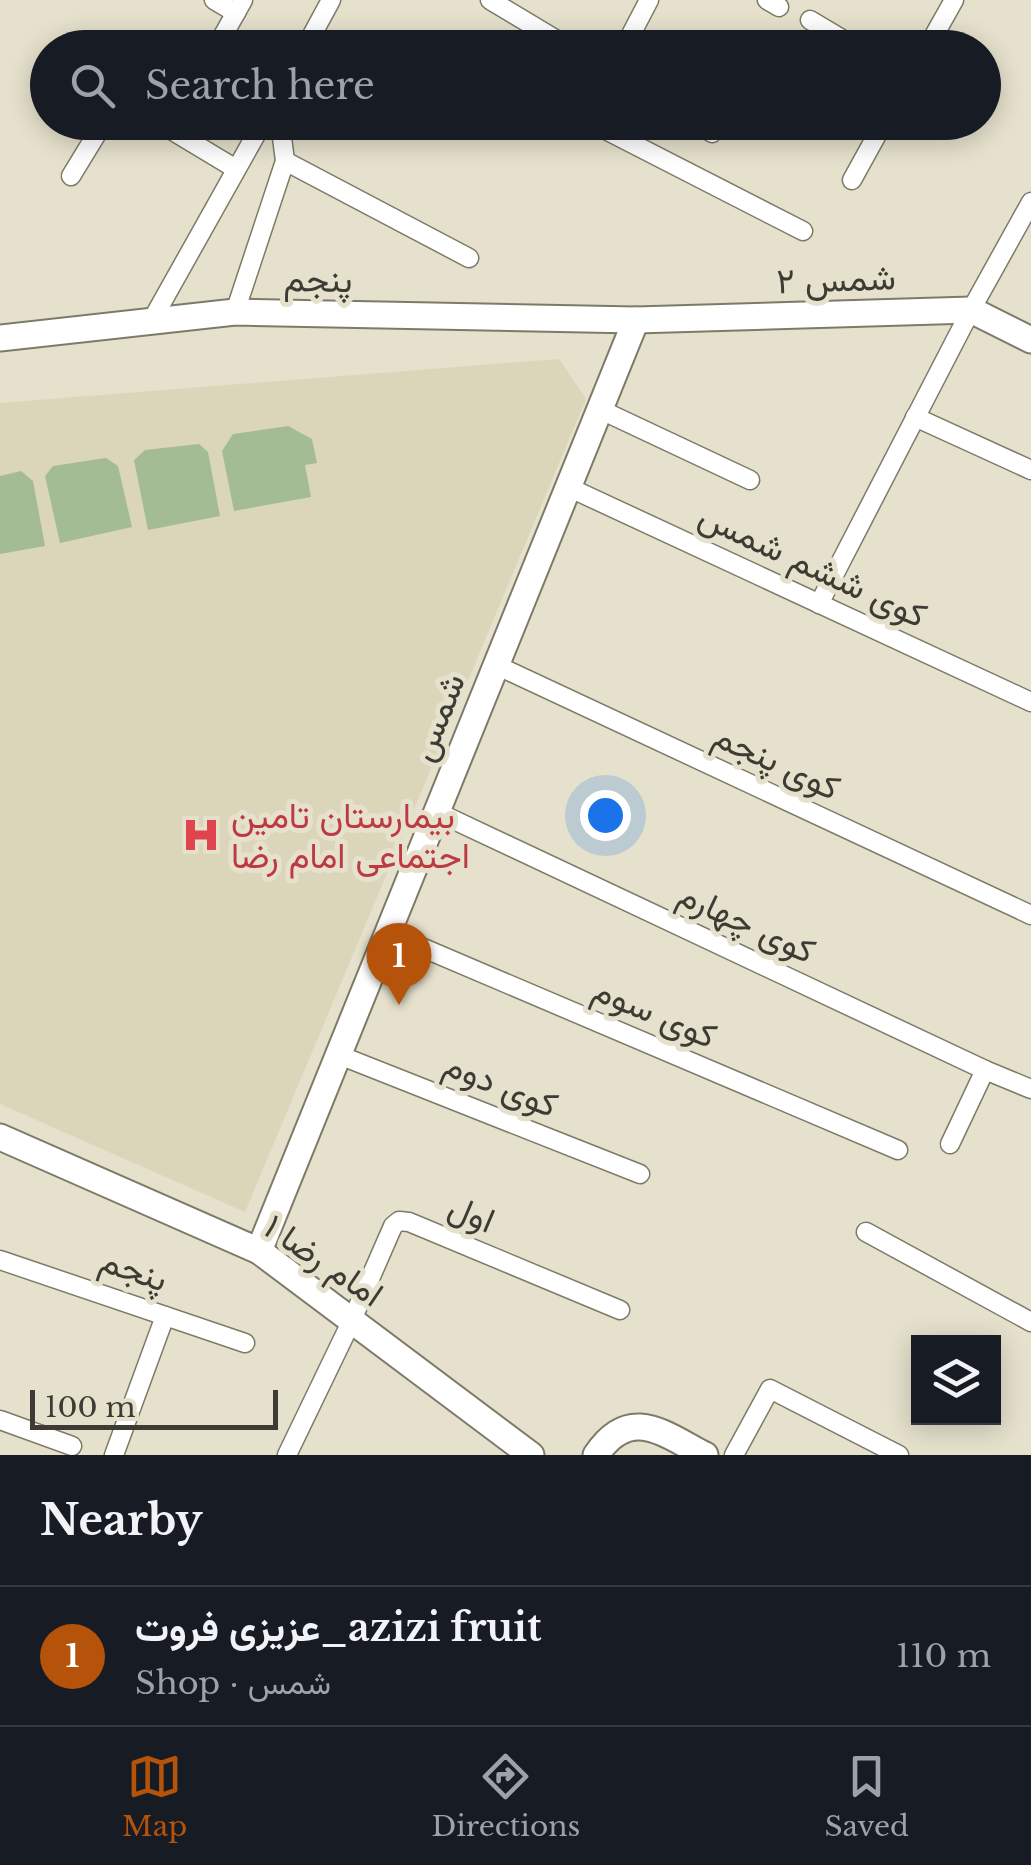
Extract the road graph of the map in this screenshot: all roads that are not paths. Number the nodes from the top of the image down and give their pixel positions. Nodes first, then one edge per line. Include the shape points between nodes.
1 (214, 0) edge
2 (331, 0) edge
3 (490, 0) edge
4 (649, 0) edge
5 (954, 0) edge
6 (240, 6) edge
7 (810, 20) dead end
8 (226, 30) edge
9 (315, 30) edge
10 (540, 30) edge
11 (633, 30) edge
12 (826, 30) edge
13 (937, 30) edge
14 (93, 140) edge
15 (190, 140) edge
16 (253, 140) edge
17 (282, 140) edge
18 (626, 140) edge
19 (874, 140) edge
20 (285, 161) junction
21 (236, 170) junction
22 (71, 176) dead end
23 (852, 180) dead end
24 (1031, 203) edge
25 (803, 230) dead end
26 (469, 258) dead end
27 (971, 310) junction
28 (235, 312) junction
29 (152, 320) junction
30 (636, 320) junction
31 (0, 338) edge
32 (1031, 340) edge
33 (600, 409) junction
34 (915, 417) junction
35 (1031, 470) edge
36 (750, 480) dead end
37 (568, 488) junction
38 (819, 604) junction
39 (496, 665) junction
40 (1031, 702) edge
41 (437, 812) junction
42 (1031, 915) edge
43 (388, 933) junction
44 (338, 1054) junction
45 (985, 1070) junction
46 (1031, 1089) edge
47 (0, 1137) edge
48 (950, 1144) dead end
49 (898, 1150) dead end
50 (640, 1174) dead end
51 (866, 1232) dead end
52 (259, 1252) junction
53 (0, 1260) edge
54 (620, 1310) dead end
55 (165, 1316) junction
56 (352, 1320) junction
57 (1031, 1322) edge
58 (245, 1344) dead end
59 (0, 1420) edge
60 (72, 1446) dead end
61 (114, 1455) edge
62 (287, 1455) edge
63 (531, 1455) edge
64 (596, 1455) edge
65 (705, 1455) edge
66 (734, 1455) edge
67 (899, 1455) edge

1 - 6 street
2 - 9 street
3 - 10 street
4 - 11 street
5 - 13 street
6 - 8 street
7 - 12 street
14 - 22 street
15 - 21 street
16 - 21 street
17 - 20 street
18 - 25 street
19 - 23 street
20 - 26 street
20 - 28 street
21 - 29 street
24 - 27 street
27 - 30 street, شمس ۲
27 - 32 street, شمس ۲
27 - 34 street
28 - 29 street, پنجم
28 - 30 street, پنجم
29 - 31 street, پنجم
30 - 33 street, شمس
33 - 36 street
33 - 37 street, شمس
34 - 35 street
34 - 38 street
37 - 38 street, کوی ششم شمس
37 - 39 street, شمس
38 - 40 street, کوی ششم شمس
39 - 41 street, شمس
39 - 42 street, کوی پنجم
41 - 43 street, شمس
41 - 45 street, کوی چهارم
43 - 44 street, شمس
43 - 49 street, کوی سوم
44 - 50 street, کوی دوم
44 - 52 street, شمس
45 - 46 street, کوی چهارم
45 - 48 street
47 - 52 street, امام رضا ۱
51 - 57 street
52 - 56 street, امام رضا ۱
53 - 55 street, پنجم
54 - 56 street, اول via 398,1221
55 - 58 street, پنجم
55 - 61 street
56 - 62 street
56 - 63 street, امام رضا ۱
59 - 60 street
64 - 65 street via 626,1428 646,1426
66 - 67 street via 770,1389

